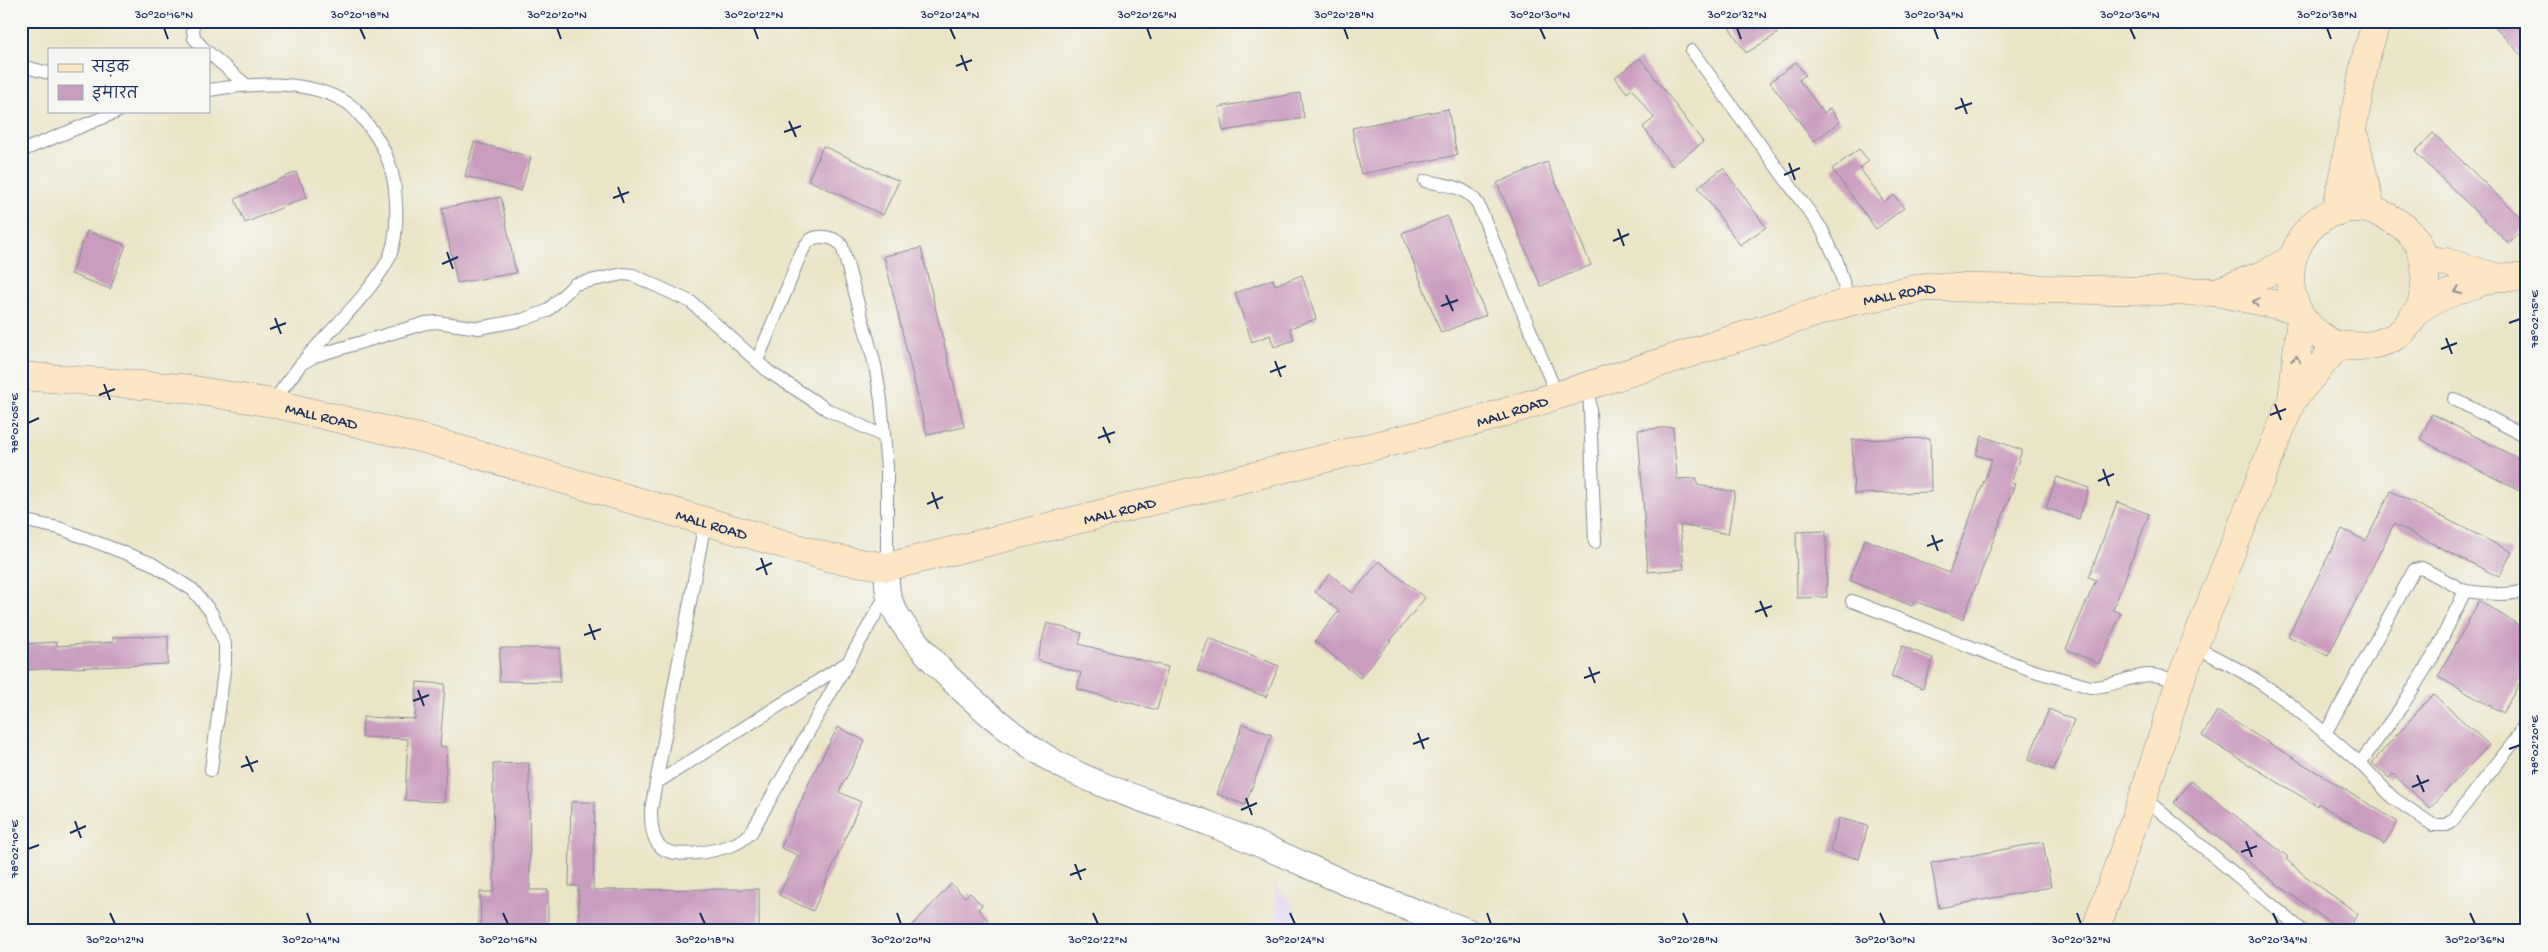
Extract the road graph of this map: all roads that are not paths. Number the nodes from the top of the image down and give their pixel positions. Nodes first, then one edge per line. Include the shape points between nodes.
1 (192, 21) edge
2 (2376, 21) edge
3 (203, 48) edge
4 (1692, 51) dead end
5 (210, 54) edge
6 (21, 66) edge
7 (48, 73) edge
8 (246, 84) junction
9 (210, 90) edge
10 (117, 112) edge
11 (2353, 130) junction
12 (21, 151) edge
13 (1425, 181) dead end
14 (2371, 210) junction
15 (2336, 212) junction
16 (2290, 260) junction
17 (2425, 260) junction
18 (2496, 276) junction
19 (2527, 278) edge
20 (2216, 292) junction
21 (1849, 302) junction
22 (2421, 307) junction
23 (2298, 313) junction
24 (2338, 345) junction
25 (757, 360) junction
26 (301, 364) junction
27 (21, 376) edge
28 (1589, 385) junction
29 (1557, 395) junction
30 (2454, 399) dead end
31 (2292, 400) junction
32 (272, 403) junction
33 (883, 436) junction
34 (2527, 437) edge
35 (21, 520) edge
36 (705, 522) junction
37 (1595, 542) dead end
38 (888, 579) junction
39 (2527, 590) edge
40 (2465, 591) junction
41 (1852, 601) dead end
42 (2195, 647) junction
43 (848, 663) junction
44 (2180, 681) junction
45 (2527, 719) edge
46 (2325, 734) junction
47 (2360, 763) junction
48 (211, 770) dead end
49 (656, 783) junction
50 (2143, 797) junction
51 (1468, 931) edge
52 (2095, 931) edge
53 (2304, 931) edge

1 - 3 lane via 194,38
2 - 11 street
4 - 21 lane via 1821,228 1837,261
5 - 8 lane
6 - 7 lane
8 - 9 lane
8 - 26 lane via 275,84 318,91 350,105 379,138 393,172 397,212 388,260 374,281
10 - 12 lane
11 - 14 street
11 - 15 street
13 - 29 lane via 1470,193 1478,204
14 - 15 street via 2354,208
14 - 17 street via 2395,219 2414,237
15 - 16 street via 2316,222 2300,239
16 - 20 street via 2267,273
16 - 23 street via 2289,285
17 - 18 street via 2446,262
17 - 22 street via 2427,284
18 - 19 street
18 -> 22 street
20 - 21 street, MALL ROAD via 1926,287
23 -> 20 street
21 - 28 street, MALL ROAD
22 - 24 street via 2400,333 2370,346
23 - 24 street via 2317,334
31 -> 23 street
24 - 31 street
25 - 26 lane via 691,302 633,275 623,274 575,284 547,311 522,320 479,328 426,323 315,356
25 - 33 lane via 769,372 828,410
25 - 33 lane via 808,242 818,237 839,241 875,365 882,400
26 - 32 lane
27 - 32 street, MALL ROAD via 182,388
28 - 29 street, MALL ROAD
28 - 37 lane
29 - 38 street, MALL ROAD via 1474,421
30 - 34 lane
31 - 42 street
32 - 36 street, MALL ROAD via 428,440
33 - 38 lane via 887,468
35 - 48 lane via 59,528 151,563 193,590 211,612 225,644
36 - 38 street, MALL ROAD via 831,558
36 - 49 lane
38 - 43 lane
38 - 51 street via 899,615 930,658 949,678 1031,746 1061,766 1106,787 1211,825 1377,897
39 - 40 lane via 2505,593
40 - 46 lane via 2422,568 2414,570
40 - 47 lane via 2435,653 2402,706
41 - 44 lane via 2031,670 2090,687 2151,675
42 - 44 street
42 - 46 lane via 2234,666 2272,691
43 - 49 lane
43 - 49 lane via 763,813 750,833 736,844 698,853 673,854 658,844 652,830 651,810
44 - 50 street
45 - 47 lane via 2517,738 2447,825 2433,825 2393,798
46 - 47 lane
50 - 52 street
50 - 53 lane

